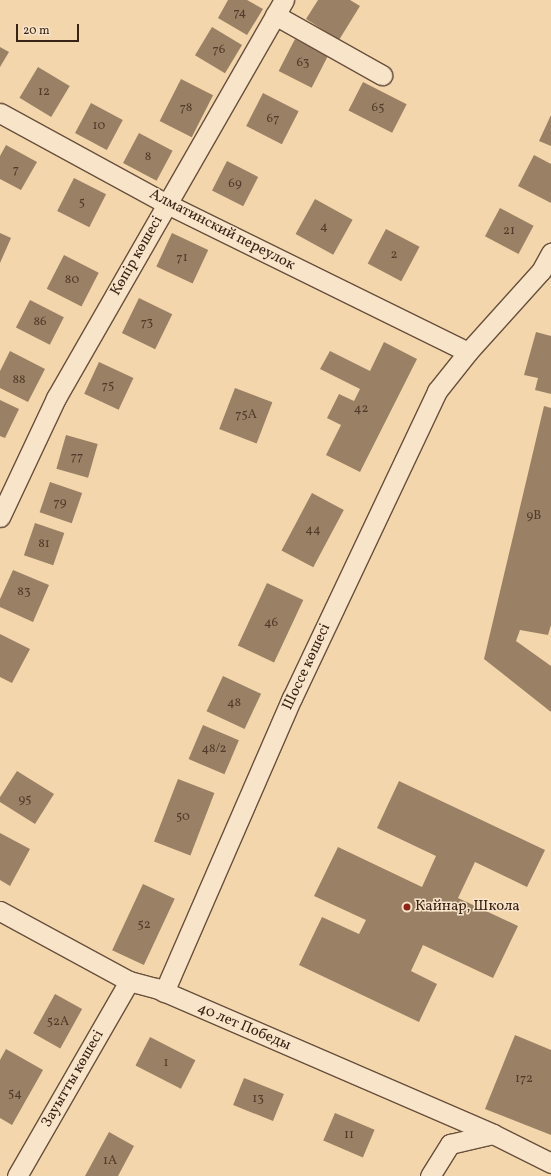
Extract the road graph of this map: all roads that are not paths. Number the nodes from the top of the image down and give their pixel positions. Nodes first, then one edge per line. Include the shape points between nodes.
1 (280, 7) edge
2 (382, 75) dead end
3 (0, 113) edge
4 (167, 204) junction
5 (551, 253) edge
6 (468, 352) junction
7 (0, 517) edge
8 (0, 911) edge
9 (130, 981) junction
10 (164, 992) junction
11 (493, 1134) junction
12 (551, 1163) edge
13 (17, 1176) edge
14 (430, 1176) edge

1 - 2 street
1 - 4 street, Көпір көшесі
3 - 4 street, Алматинский переулок
4 - 6 street, Алматинский переулок
4 - 7 street, Көпір көшесі via 56,398
5 - 6 street, Шоссе көшесі via 541,270
6 - 10 street, Шоссе көшесі via 433,399 292,698
8 - 9 street, 40 лет Победы
9 - 10 street, 40 лет Победы
9 - 13 street, Зауытты көшесі
10 - 11 street, 40 лет Победы
11 - 12 street
11 - 14 street via 450,1144

